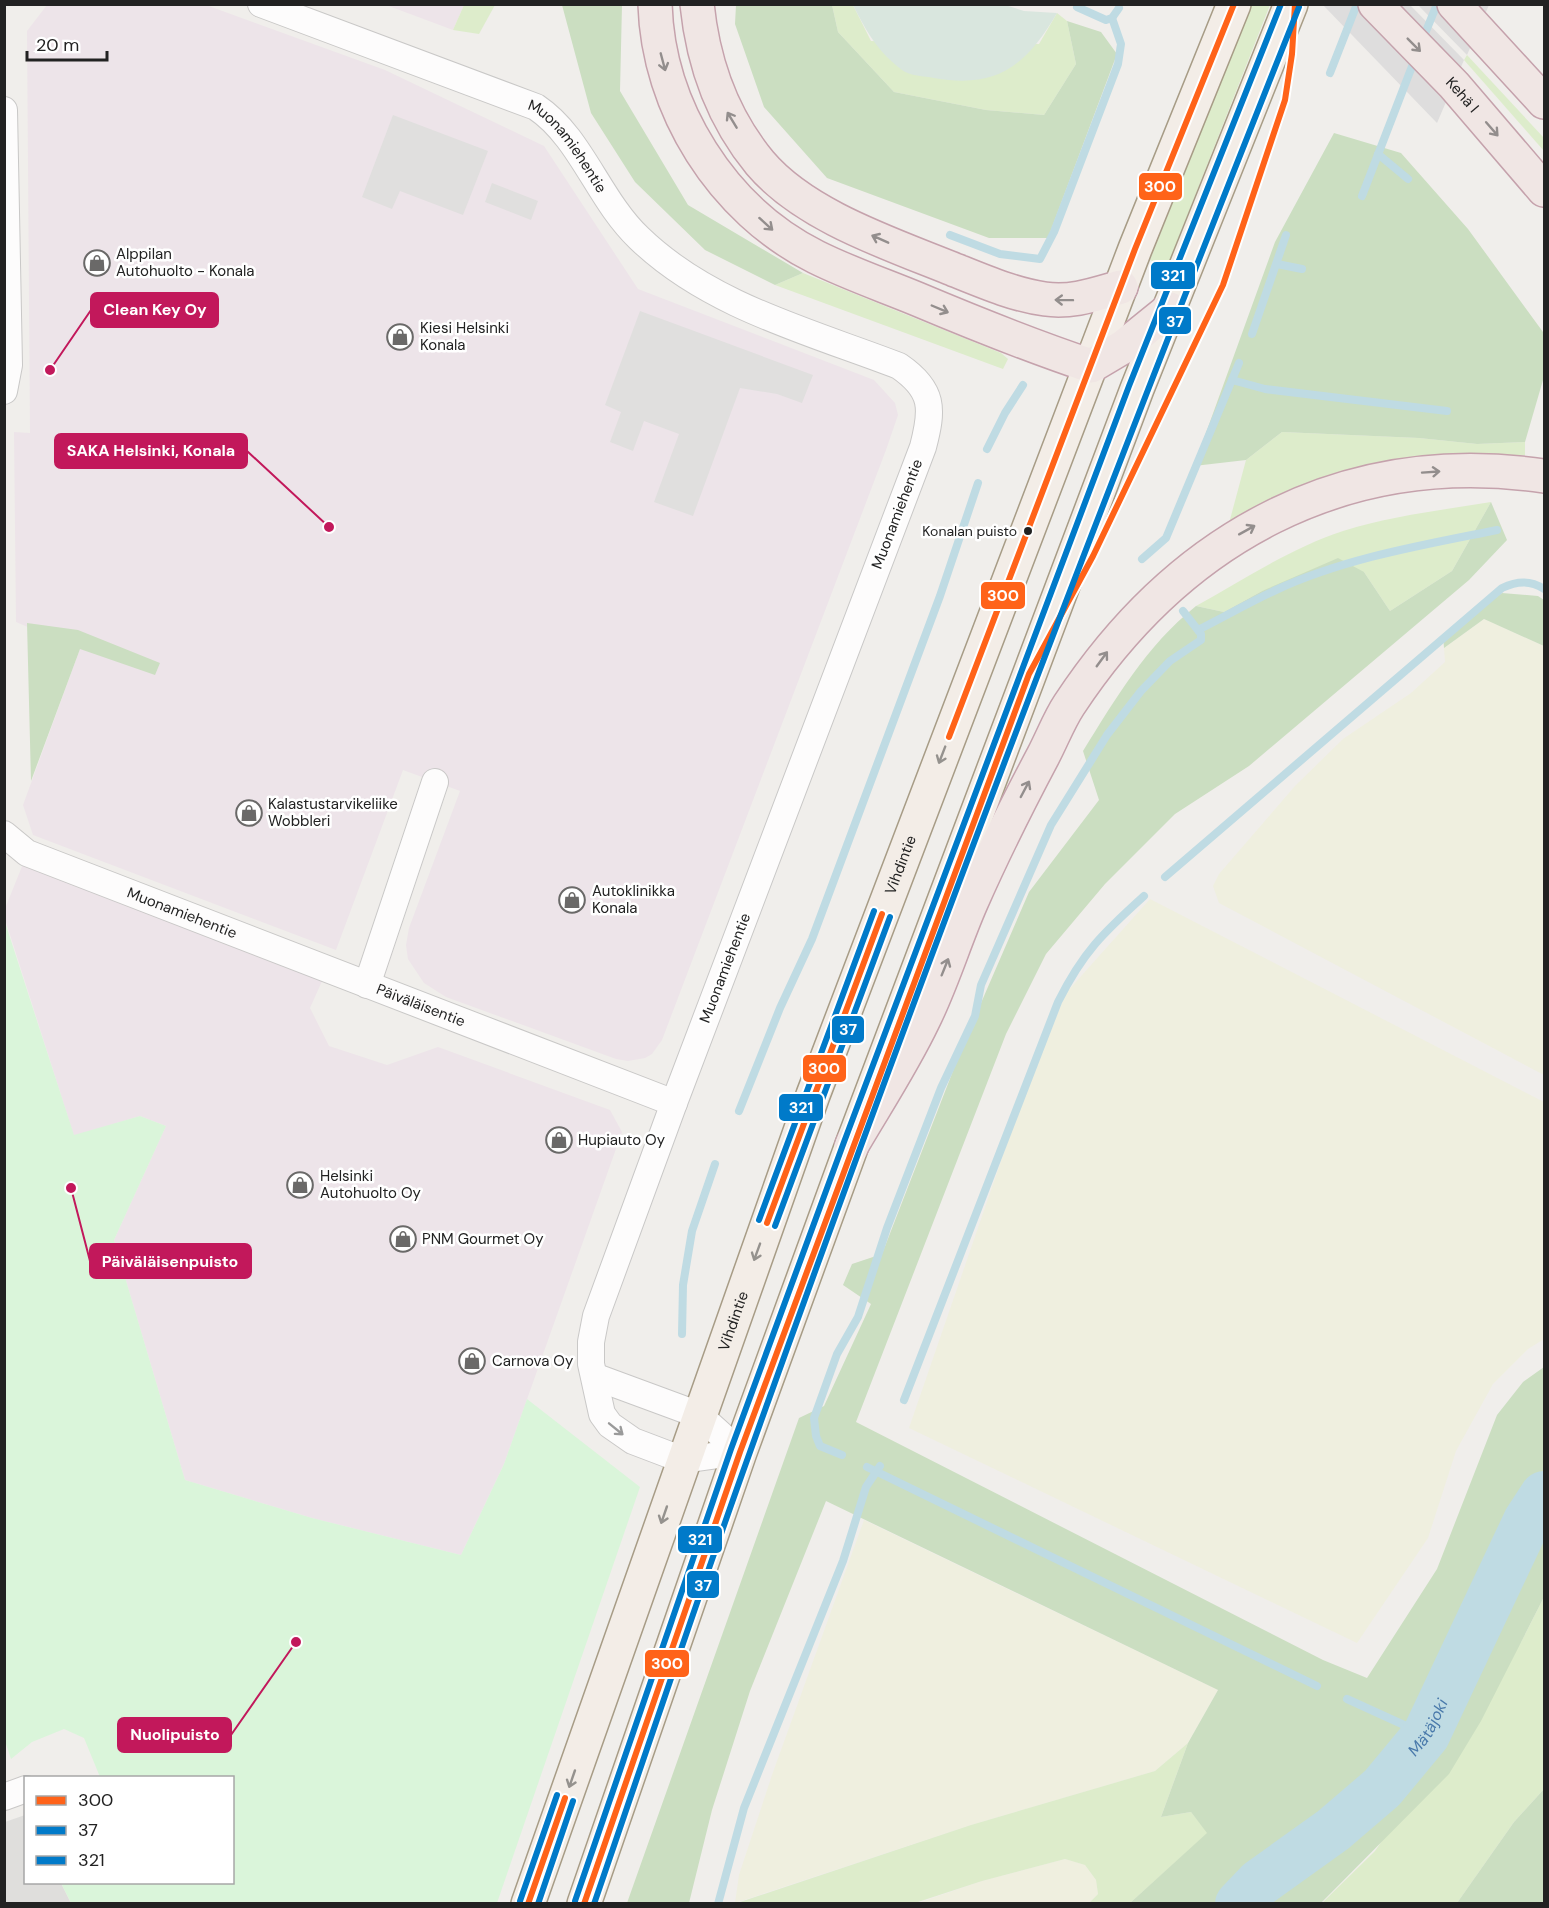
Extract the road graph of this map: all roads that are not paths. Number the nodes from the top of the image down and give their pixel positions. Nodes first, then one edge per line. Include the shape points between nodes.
1 (261, 4) edge
2 (655, 4) edge
3 (697, 4) edge
4 (1234, 4) edge
5 (1291, 4) edge
6 (1375, 4) edge
7 (1454, 4) edge
8 (1545, 102) edge
9 (4, 110) edge
10 (1545, 190) edge
11 (1121, 287) junction
12 (1170, 309) junction
13 (1091, 366) junction
14 (4, 391) edge
15 (1545, 476) edge
16 (435, 783) dead end
17 (4, 834) edge
18 (367, 985) junction
19 (674, 1103) junction
20 (852, 1145) junction
21 (596, 1377) junction
22 (699, 1415) junction
23 (740, 1452) junction
24 (683, 1460) junction
25 (24, 1790) edge
26 (4, 1797) edge
27 (528, 1904) edge
28 (584, 1904) edge

1 - 19 street, Muonamiehentie via 536,107 568,136 612,209 669,263 741,305 899,366 912,375 928,397 929,425 923,447
2 -> 13 highway via 661,56 685,126 706,161 771,229 815,257 1017,341
11 -> 3 highway via 1074,300 1044,299 982,281 830,216 788,189 761,163 721,102 704,52
4 - 11 main road, Vihdintie
5 - 12 main road
6 -> 10 highway, Kehä I via 1454,85
7 - 8 highway
9 - 14 street via 9,365
11 - 13 main road, Vihdintie
12 - 13 highway via 1123,347
12 - 20 main road
13 -> 22 main road, Vihdintie via 813,1095
20 -> 15 highway via 923,1022 1005,827 1068,706 1137,615 1235,537 1278,513 1365,483 1407,474 1500,470
16 - 18 street, Päiväläisentie
17 - 18 street, Muonamiehentie via 27,853
18 - 19 street, Päiväläisentie
19 - 21 street, Muonamiehentie via 596,1316 591,1364
20 - 23 main road
21 - 22 street
21 -> 24 street, Muonamiehentie via 602,1414 610,1425 633,1441
22 - 23 street
22 - 24 main road, Vihdintie
23 - 24 street, Muonamiehentie
23 - 28 main road
24 -> 27 main road, Vihdintie
25 - 26 street

